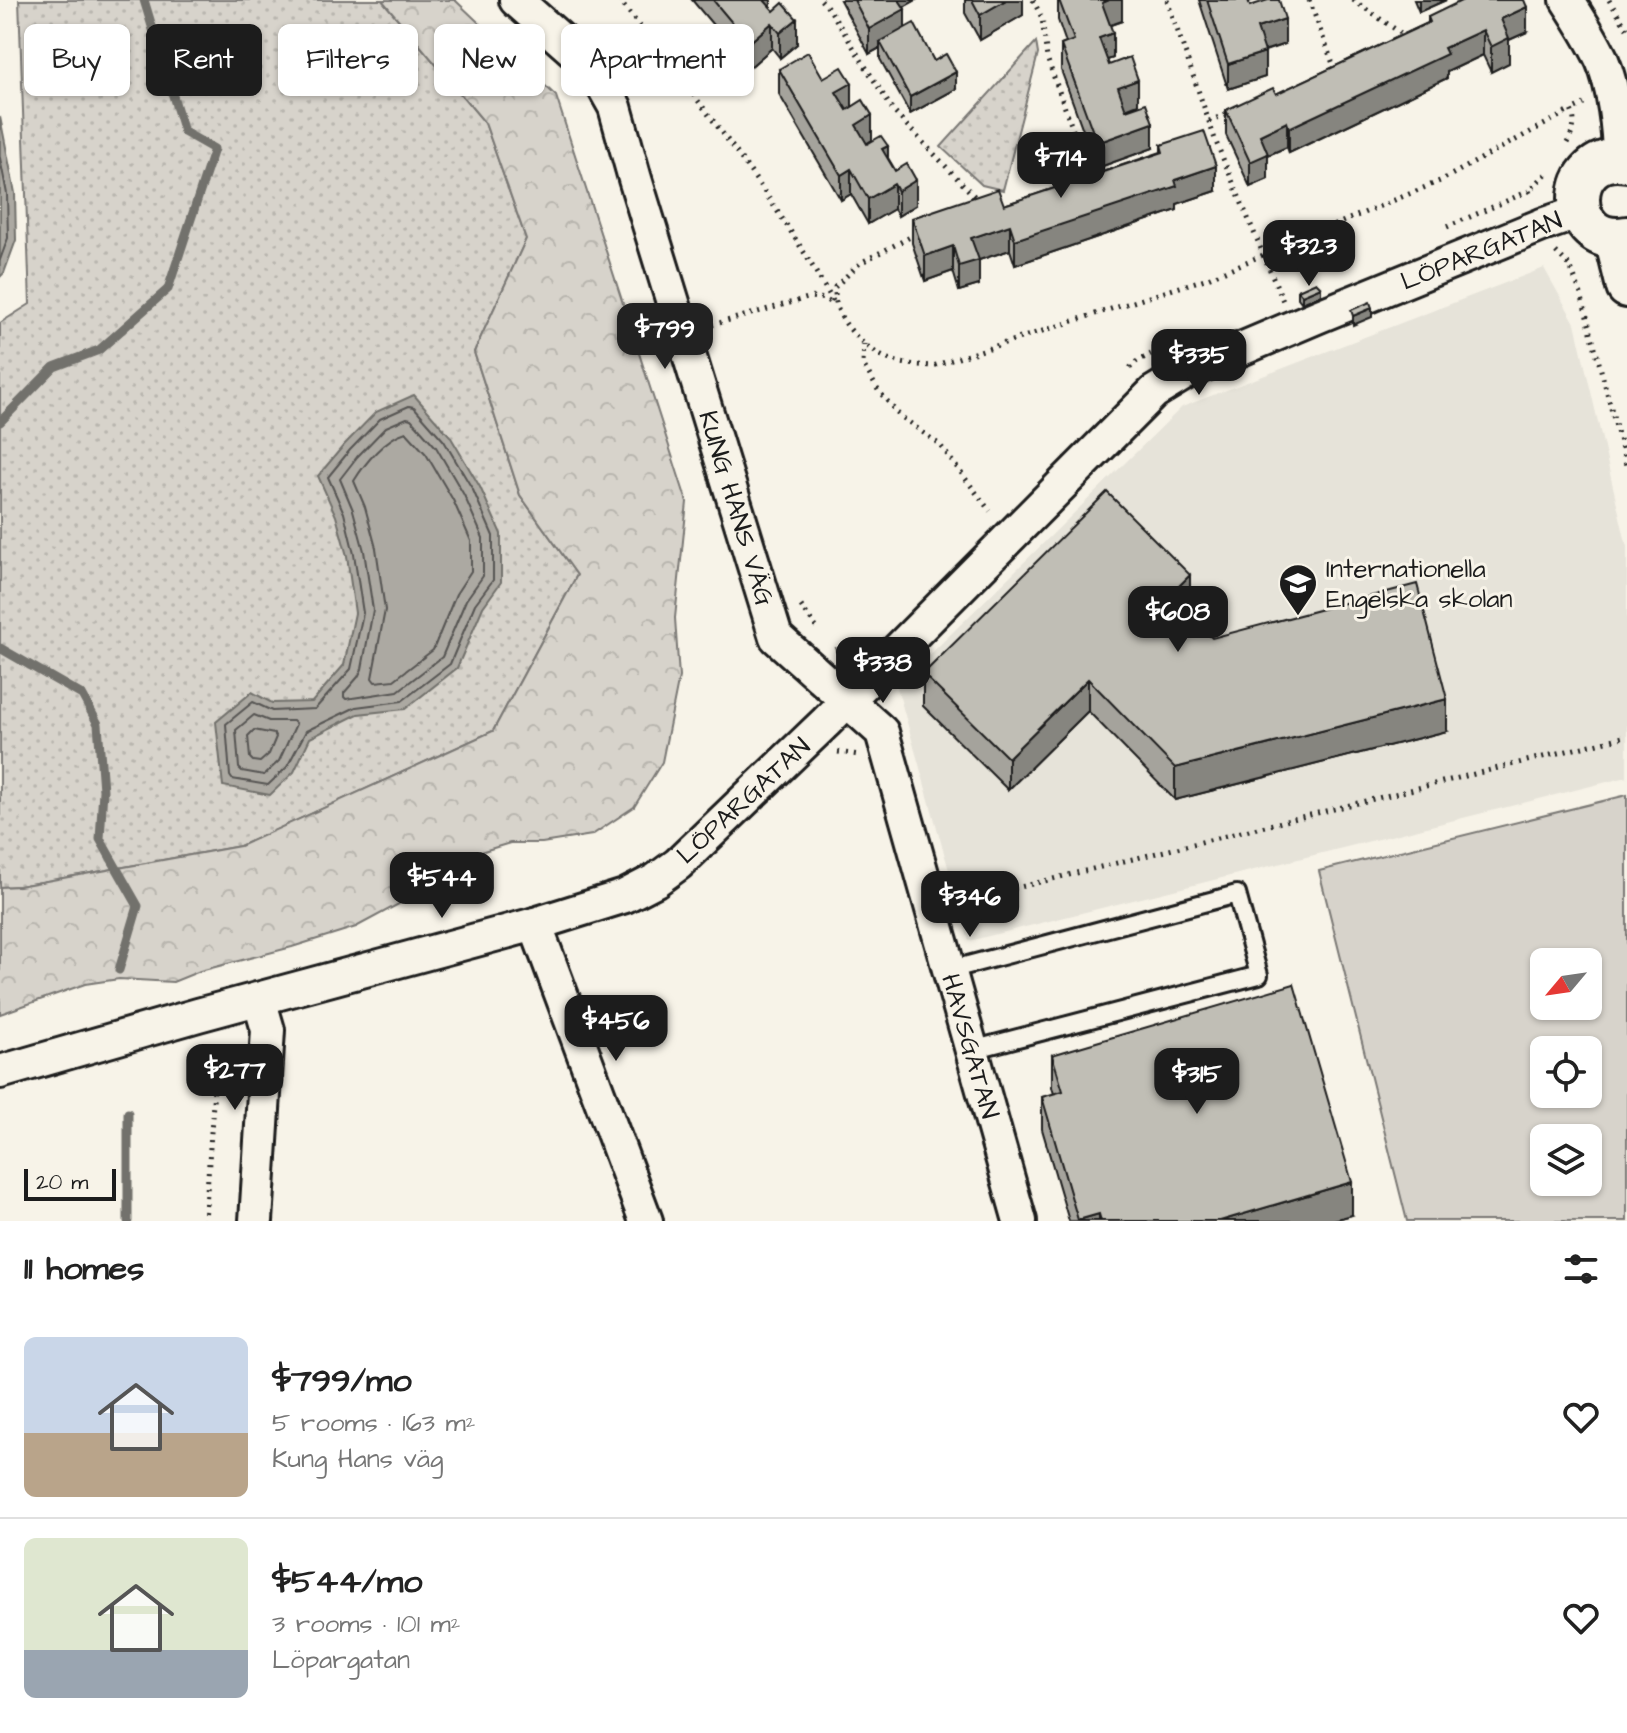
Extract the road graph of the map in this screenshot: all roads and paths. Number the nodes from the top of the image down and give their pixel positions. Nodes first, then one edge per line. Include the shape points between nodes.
1 (516, 0) edge
2 (619, 0) edge
3 (821, 0) edge
4 (1033, 0) edge
5 (1167, 0) edge
6 (1309, 0) edge
7 (1353, 0) edge
8 (1567, 0) edge
9 (1609, 0) edge
10 (1627, 29) edge
11 (1419, 31) edge
12 (1408, 39) junction
13 (1394, 45) edge
14 (1336, 73) edge
15 (1571, 110) dead end
16 (1237, 111) edge
17 (1209, 121) junction
18 (1216, 142) junction
19 (1202, 147) edge
20 (1623, 160) edge
21 (1093, 185) edge
22 (966, 208) edge
23 (1580, 212) junction
24 (926, 229) edge
25 (1621, 237) edge
26 (1263, 255) junction
27 (1627, 287) edge
28 (1283, 302) dead end
29 (837, 307) junction
30 (703, 328) dead end
31 (864, 344) junction
32 (990, 511) dead end
33 (848, 700) junction
34 (1627, 736) edge
35 (932, 909) junction
36 (535, 924) junction
37 (949, 970) junction
38 (259, 999) junction
39 (217, 1044) dead end
40 (972, 1050) junction
41 (0, 1072) edge
42 (205, 1221) edge
43 (256, 1221) edge
44 (646, 1221) edge
45 (1020, 1221) edge

1 - 33 street, KUNG HANS VÄG via 593,68 615,107 776,637 827,662
2 - 29 path via 735,150
3 - 22 path via 894,112 979,201
4 - 21 path via 1042,18 1047,58
5 - 17 path
6 - 14 path
7 - 12 path
8 - 20 street via 1603,64
9 - 10 path
11 - 12 path
12 - 13 path
15 - 26 path via 1440,181
16 - 17 path
17 - 18 path
18 - 19 path
18 - 26 path
20 - 23 street via 1600,164 1586,176 1578,193
23 - 25 street via 1593,230
23 - 33 street, LÖPARGATAN via 1170,381
24 - 29 path via 860,263 835,287
25 - 27 street
26 - 28 path
26 - 31 path via 1208,278 933,366 891,361
29 - 30 path via 811,297
29 - 31 path
31 - 32 path via 863,364 878,390 899,415 940,445
33 - 35 street, HAVSGATAN via 882,732
33 - 36 street, LÖPARGATAN via 656,880 625,896
34 - 35 path
35 - 37 street, HAVSGATAN
36 - 38 street, LÖPARGATAN
36 - 44 street
37 - 40 street, HAVSGATAN
37 - 40 lane via 1237,894 1259,975
38 - 41 street, LÖPARGATAN
38 - 43 street via 268,1030
39 - 42 path
40 - 45 street, HAVSGATAN

